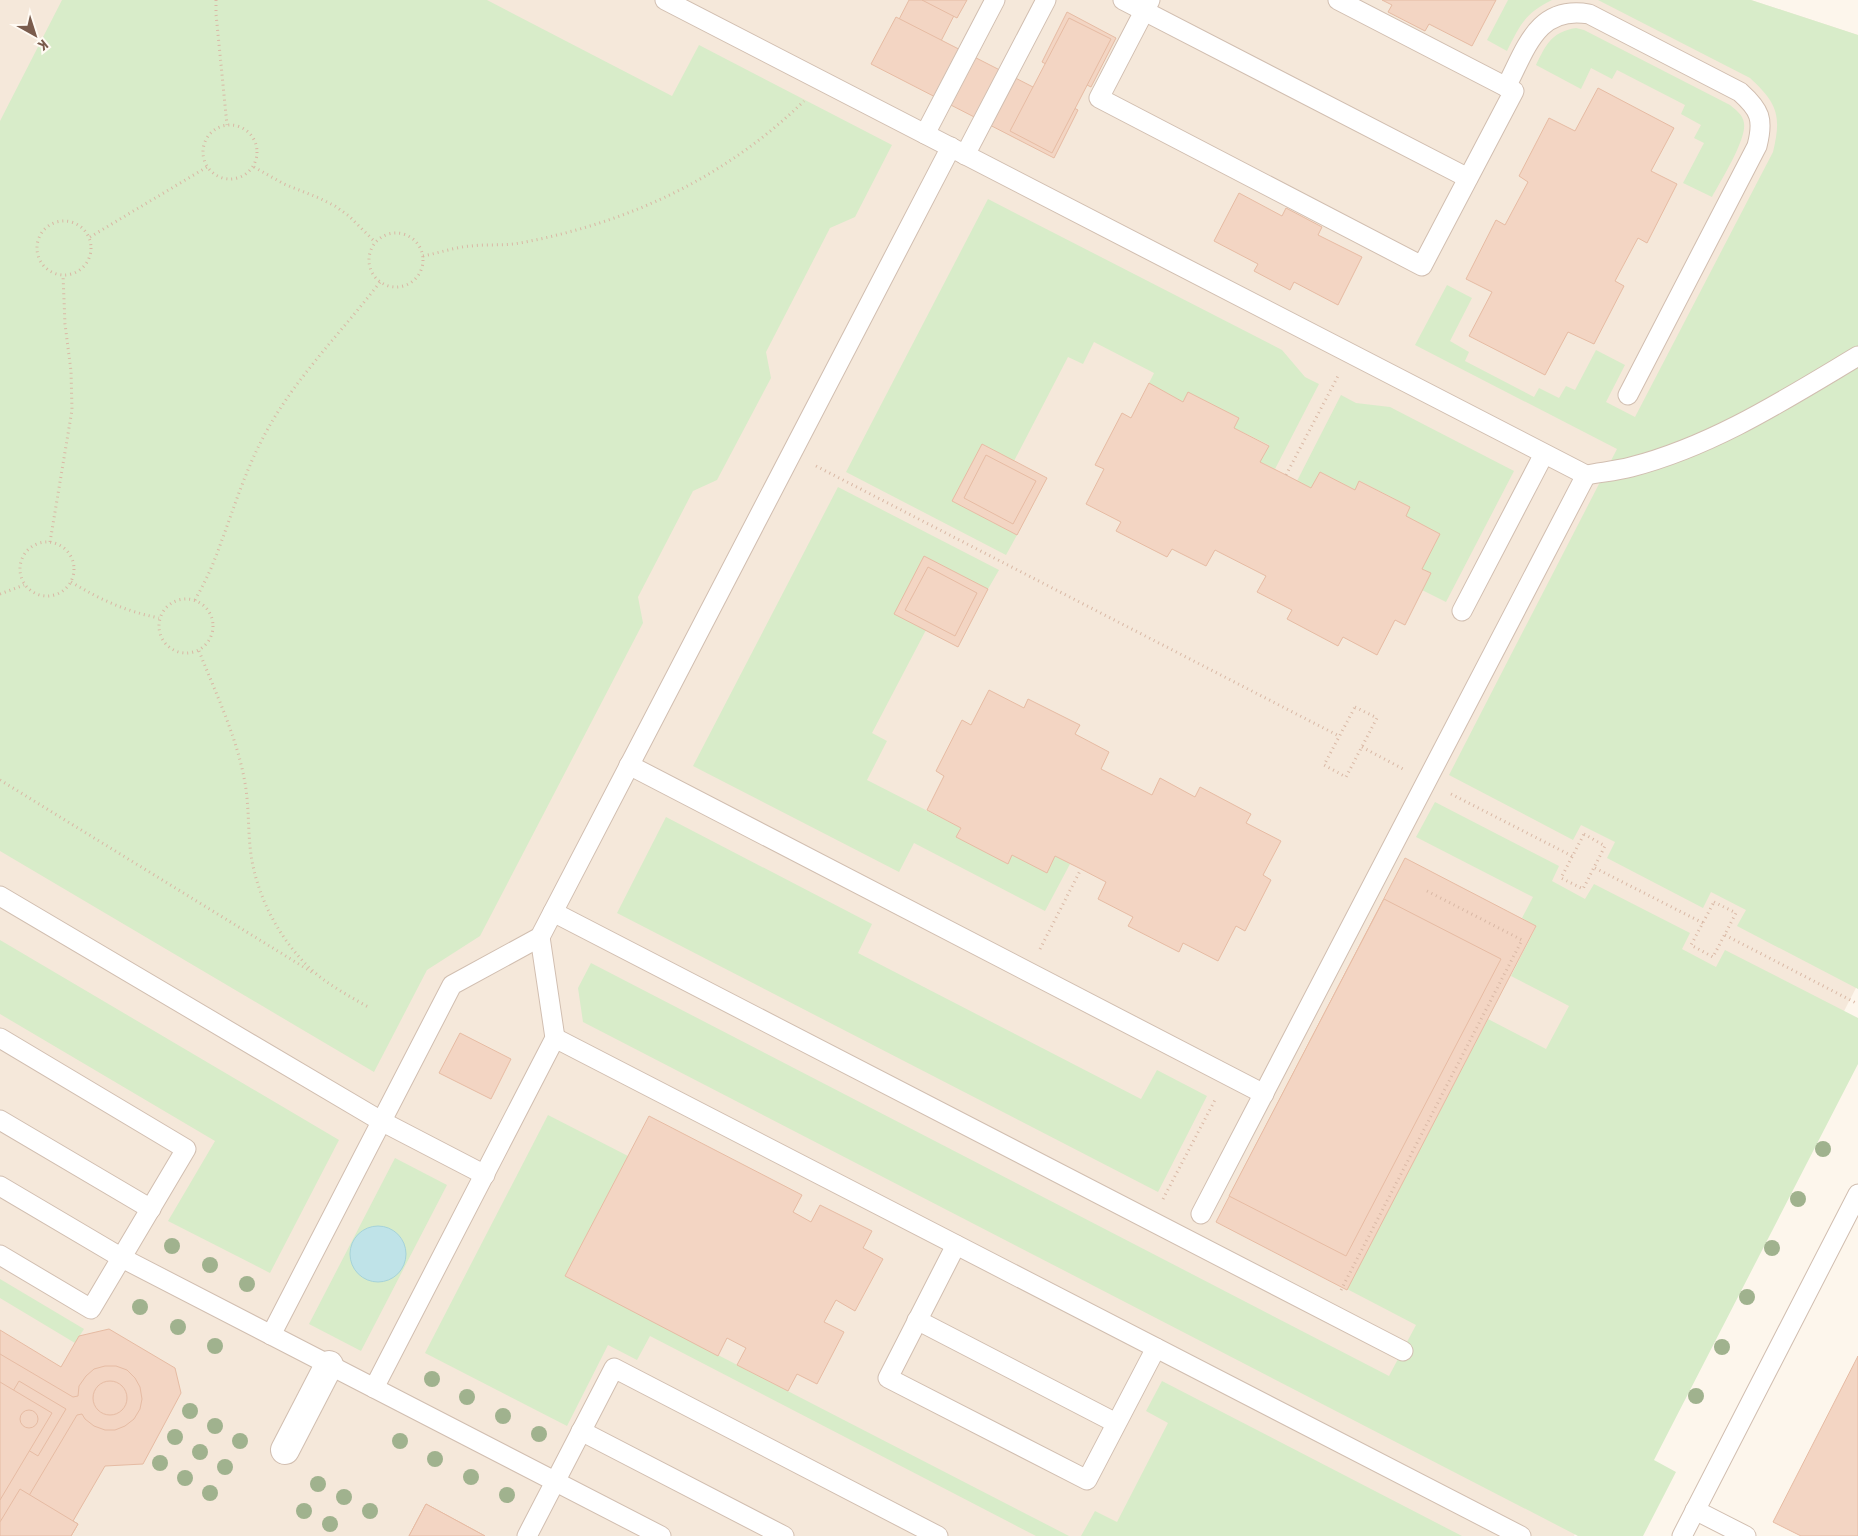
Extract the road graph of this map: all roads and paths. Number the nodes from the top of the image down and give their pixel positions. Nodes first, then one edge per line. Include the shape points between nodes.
1 (216, 0) edge
2 (665, 0) edge
3 (995, 0) edge
4 (1046, 0) edge
5 (1123, 0) edge
6 (1338, 0) edge
7 (1147, 5) edge
8 (824, 82) junction
9 (1506, 87) junction
10 (226, 125) junction
11 (925, 134) junction
12 (958, 151) junction
13 (207, 167) junction
14 (254, 167) junction
15 (1468, 178) junction
16 (90, 237) junction
17 (375, 242) junction
18 (423, 256) junction
19 (63, 275) junction
20 (380, 282) junction
21 (1350, 353) junction
22 (1858, 356) edge
23 (1628, 395) dead end
24 (791, 453) junction
25 (1544, 454) junction
26 (1286, 475) dead end
27 (1586, 475) junction
28 (50, 542) junction
29 (71, 582) junction
30 (24, 585) junction
31 (0, 594) edge
32 (195, 600) junction
33 (1462, 610) dead end
34 (159, 618) junction
35 (199, 651) junction
36 (1340, 736) junction
37 (629, 765) junction
38 (0, 780) edge
39 (1450, 793) dead end
40 (1572, 856) junction
41 (1594, 868) junction
42 (1081, 869) dead end
43 (1427, 890) dead end
44 (0, 896) edge
45 (553, 912) junction
46 (1703, 924) junction
47 (1725, 935) junction
48 (540, 937) junction
49 (1028, 972) junction
50 (324, 980) junction
51 (1858, 1004) edge
52 (370, 1008) dead end
53 (0, 1038) edge
54 (555, 1038) junction
55 (1264, 1094) junction
56 (1215, 1100) dead end
57 (0, 1120) edge
58 (381, 1121) junction
59 (484, 1175) junction
60 (0, 1186) edge
61 (1858, 1194) edge
62 (1165, 1196) dead end
63 (151, 1209) junction
64 (1201, 1214) dead end
65 (956, 1245) junction
66 (0, 1255) edge
67 (122, 1258) junction
68 (1329, 1312) junction
69 (918, 1320) junction
70 (271, 1335) junction
71 (1156, 1348) junction
72 (1403, 1351) dead end
73 (329, 1365) junction
74 (374, 1388) junction
75 (1116, 1422) junction
76 (581, 1431) junction
77 (286, 1450) dead end
78 (555, 1481) junction
79 (1695, 1510) junction
80 (531, 1535) edge
81 (661, 1536) edge
82 (784, 1536) edge
83 (938, 1536) edge
84 (1521, 1536) edge
85 (1682, 1536) edge
86 (1746, 1536) edge

1 - 10 path
2 - 8 lane
3 - 11 lane
4 - 12 lane
5 - 7 lane
6 - 9 lane
7 - 15 lane
7 - 15 lane via 1098,98 1422,266
8 - 11 lane
8 - 18 path via 782,122 736,158 684,188 630,213 565,234 518,243 469,246
9 - 15 lane via 1514,90
9 - 23 lane via 1535,31 1561,14 1576,12 1590,14 1740,92 1761,117 1757,146
10 - 13 path via 210,133 206,140 203,158
10 - 14 path via 244,128 251,133 258,150
11 - 12 lane
12 - 21 lane
12 - 24 lane
13 - 14 path via 213,174 230,180 248,174
13 - 16 path
14 - 17 path via 335,206
16 - 19 path via 92,246 87,263 73,274
16 - 19 path via 85,229 69,221 52,223 44,228 36,244 40,262 54,274
17 - 18 path via 382,236 399,232 415,240
17 - 20 path via 368,259 369,268
18 - 20 path via 420,273 406,285 388,286
19 - 28 path via 72,410
20 - 32 path via 293,388 265,434 242,483 212,567
21 - 25 lane
21 - 26 path
22 - 27 lane via 1768,411 1724,432 1631,467
24 - 36 path
24 - 37 lane
25 - 27 lane
25 - 33 lane
27 - 55 lane
28 - 29 path via 59,544 71,556 74,574
28 - 30 path via 33,546 21,559 19,568
29 - 30 path via 65,590 48,597 39,596
29 - 34 path via 114,606
30 - 31 path
32 - 34 path via 178,600 170,604
32 - 35 path via 209,611 214,628 206,645
34 - 35 path via 160,637 172,650 181,654
35 - 50 path via 231,731 246,784 248,838 261,893 287,941 303,962
36 - 36 path via 1324,765 1346,777 1377,718 1355,707
37 - 45 lane
37 - 49 lane
38 - 50 path
39 - 40 path
40 - 41 path via 1584,834 1605,846
40 - 41 path via 1561,878 1583,890
41 - 46 path
42 - 49 path
43 - 68 path via 1522,940
44 - 58 lane
45 - 48 lane
45 - 68 lane
46 - 47 path via 1714,902 1736,913
46 - 47 path via 1691,945 1713,957
47 - 51 path
48 - 54 lane
48 - 58 lane via 452,985
49 - 55 lane
50 - 52 path
53 - 63 lane via 186,1149
54 - 59 lane
54 - 65 lane
55 - 64 lane
56 - 62 path
57 - 63 lane
58 - 59 lane
58 - 70 lane
59 - 74 lane
60 - 67 lane
61 - 79 lane
63 - 67 lane
65 - 69 lane
65 - 71 lane
66 - 67 lane via 91,1308
67 - 70 lane
68 - 72 lane
69 - 75 lane
69 - 75 lane via 888,1378 1078,1476 1087,1480
70 - 73 lane
71 - 75 lane
71 - 84 lane
73 - 74 lane
73 - 77 street
74 - 78 lane
76 - 78 lane
76 - 82 lane
76 - 83 lane via 614,1368
78 - 80 lane
78 - 81 lane
79 - 85 lane
79 - 86 lane

